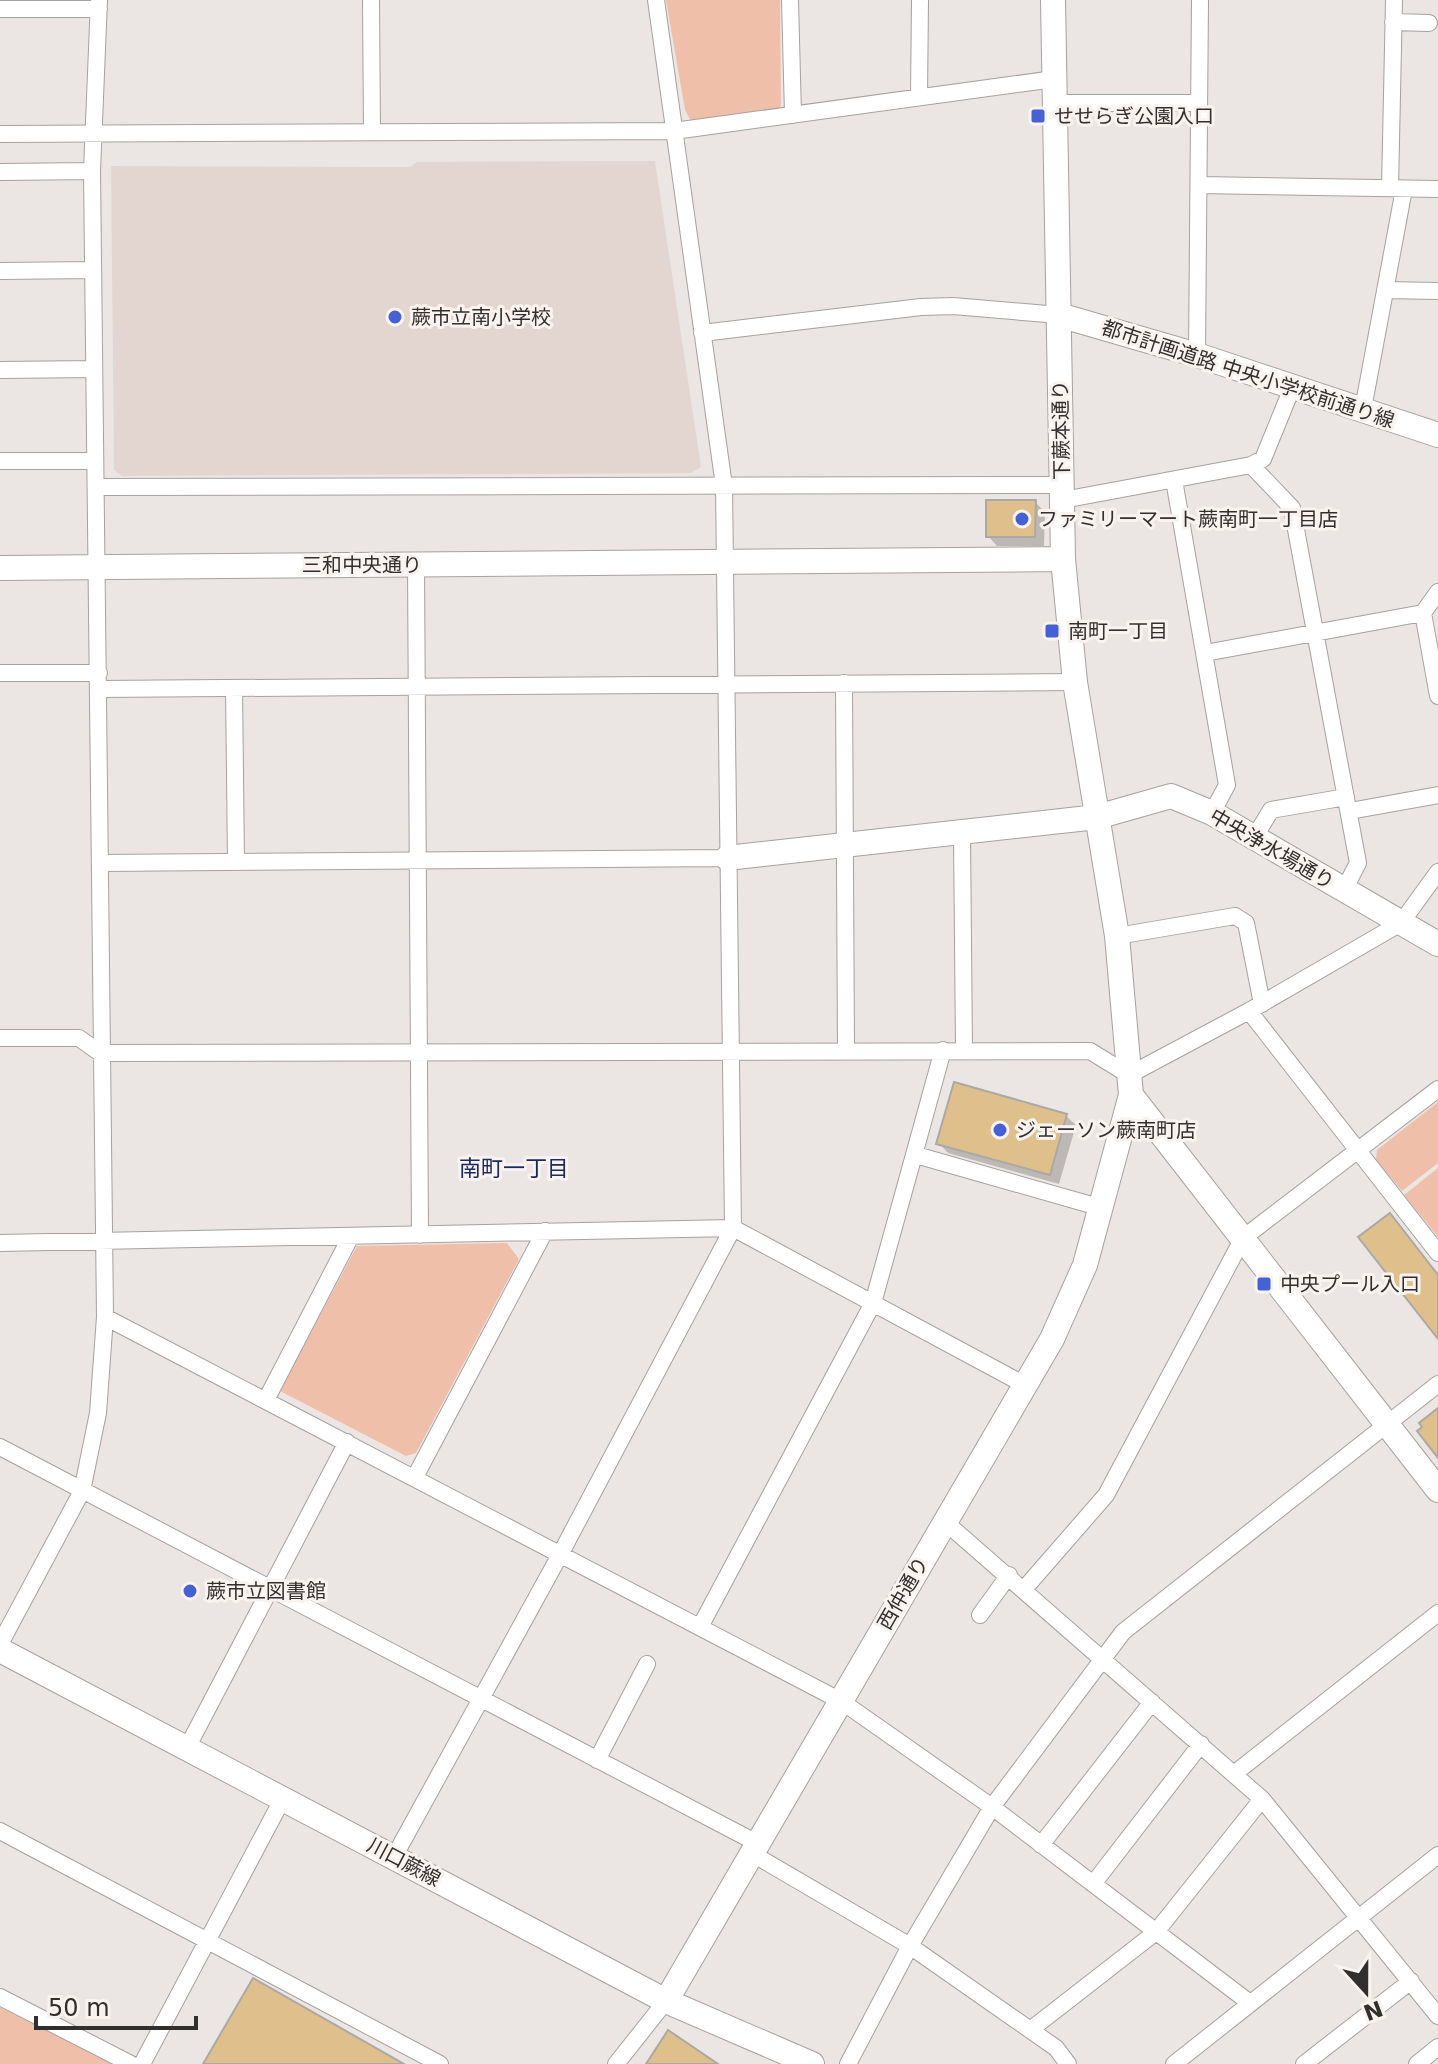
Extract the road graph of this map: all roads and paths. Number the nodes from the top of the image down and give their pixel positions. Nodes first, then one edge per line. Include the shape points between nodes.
1 (371, 0) edge
2 (656, 0) edge
3 (790, 0) edge
4 (920, 0) edge
5 (1053, 0) edge
6 (1200, 0) edge
7 (1394, 0) edge
8 (99, 4) edge
9 (0, 9) edge
10 (1393, 22) junction
11 (1429, 23) dead end
12 (1054, 91) junction
13 (919, 97) junction
14 (1199, 103) junction
15 (793, 115) junction
16 (674, 131) junction
17 (372, 132) junction
18 (0, 134) edge
19 (94, 134) junction
20 (92, 171) junction
21 (0, 172) edge
22 (1200, 185) junction
23 (1397, 188) junction
24 (1438, 189) edge
25 (93, 270) junction
26 (0, 271) edge
27 (1385, 290) junction
28 (1438, 291) edge
29 (1059, 315) junction
30 (702, 333) junction
31 (1197, 355) junction
32 (94, 369) junction
33 (0, 370) edge
34 (1292, 388) junction
35 (1363, 409) junction
36 (1438, 435) edge
37 (0, 461) edge
38 (95, 461) junction
39 (1251, 465) junction
40 (1174, 480) junction
41 (724, 486) junction
42 (97, 487) junction
43 (1063, 493) junction
44 (1063, 559) junction
45 (725, 563) junction
46 (416, 565) junction
47 (98, 567) junction
48 (0, 568) edge
49 (1438, 592) edge
50 (1423, 613) junction
51 (1317, 634) junction
52 (1205, 653) junction
53 (0, 673) edge
54 (99, 681) junction
55 (1075, 682) junction
56 (844, 683) junction
57 (724, 684) junction
58 (418, 687) junction
59 (234, 688) junction
60 (1438, 696) edge
61 (1438, 795) edge
62 (1348, 804) junction
63 (1212, 813) junction
64 (1097, 817) junction
65 (962, 834) junction
66 (1254, 838) junction
67 (843, 846) junction
68 (727, 858) junction
69 (419, 861) junction
70 (236, 862) junction
71 (100, 863) junction
72 (1438, 872) edge
73 (1344, 890) junction
74 (1401, 923) junction
75 (1117, 936) junction
76 (1438, 944) edge
77 (1256, 1008) junction
78 (0, 1038) edge
79 (964, 1049) junction
80 (943, 1050) junction
81 (846, 1051) junction
82 (729, 1052) junction
83 (100, 1053) junction
84 (420, 1053) junction
85 (1130, 1085) junction
86 (1438, 1089) edge
87 (1359, 1151) junction
88 (916, 1155) junction
89 (1102, 1208) junction
90 (733, 1228) junction
91 (545, 1231) junction
92 (420, 1235) junction
93 (351, 1236) junction
94 (1243, 1238) junction
95 (0, 1243) edge
96 (103, 1243) junction
97 (1438, 1253) edge
98 (873, 1303) junction
99 (105, 1317) junction
100 (1438, 1384) edge
101 (1025, 1385) junction
102 (266, 1400) junction
103 (1387, 1424) junction
104 (347, 1442) junction
105 (0, 1447) edge
106 (415, 1477) junction
107 (1438, 1490) edge
108 (82, 1491) junction
109 (944, 1521) junction
110 (561, 1553) junction
111 (1009, 1575) junction
112 (1025, 1588) junction
113 (269, 1589) junction
114 (1438, 1613) edge
115 (980, 1615) dead end
116 (700, 1627) junction
117 (0, 1647) edge
118 (1102, 1660) junction
119 (647, 1664) dead end
120 (480, 1700) junction
121 (841, 1701) junction
122 (1152, 1702) junction
123 (1201, 1744) junction
124 (187, 1748) junction
125 (597, 1760) junction
126 (1235, 1773) junction
127 (283, 1798) junction
128 (1262, 1799) junction
129 (992, 1807) junction
130 (0, 1831) edge
131 (1041, 1845) junction
132 (754, 1848) junction
133 (394, 1857) junction
134 (1435, 1864) edge
135 (1093, 1884) junction
136 (1360, 1916) junction
137 (1156, 1932) junction
138 (208, 1941) junction
139 (910, 1946) junction
140 (1411, 1981) junction
141 (0, 1997) edge
142 (666, 2001) junction
143 (1250, 2003) junction
144 (1438, 2016) edge
145 (1030, 2030) junction
146 (1438, 2047) edge
147 (131, 2064) edge
148 (142, 2064) edge
149 (440, 2064) edge
150 (616, 2064) edge
151 (812, 2064) edge
152 (848, 2064) edge
153 (1068, 2064) edge
154 (1174, 2064) edge
155 (1304, 2064) edge
156 (1417, 2064) edge

1 - 17 street
2 - 16 street
3 - 15 street
4 - 13 street
5 - 12 street, 下蕨本通り
6 - 14 street
7 - 10 street
8 - 9 street
8 - 19 street
10 - 11 street
10 - 23 street
12 - 13 street
12 - 14 street
12 - 29 street, 下蕨本通り
13 - 15 street
14 - 22 street
15 - 16 street
16 - 17 street
16 - 30 street
17 - 19 street
18 - 19 street
19 - 20 street
20 - 21 street
20 - 25 street
22 - 23 street
22 - 31 street
23 - 24 street
23 - 27 street
25 - 26 street
25 - 32 street
27 - 28 street
27 - 35 street
29 - 30 street via 921,307
29 - 31 street, 都市計画道路 中央小学校前通り線
29 - 43 street, 下蕨本通り
30 - 41 street
31 - 34 street, 都市計画道路 中央小学校前通り線
32 - 33 street
32 - 38 street
34 - 35 street, 都市計画道路 中央小学校前通り線
34 - 39 street via 1263,459
35 - 36 street, 都市計画道路 中央小学校前通り線
37 - 38 street
38 - 42 street
39 - 40 street
39 - 51 street via 1292,508
40 - 43 street
40 - 52 street
41 - 42 street
41 - 43 street
41 - 45 street
42 - 47 street
43 - 44 street, 下蕨本通り
44 - 45 street, 三和中央通り
44 - 55 street, 下蕨本通り
45 - 46 street, 三和中央通り
45 - 57 street
46 - 47 street, 三和中央通り
46 - 58 street
47 - 48 street, 三和中央通り
47 - 54 street
49 - 50 street
50 - 51 street
50 - 60 street
51 - 52 street
51 - 62 street
52 - 63 street via 1227,785
53 - 54 street
54 - 59 street
54 - 71 street
55 - 56 street
55 - 64 street, 下蕨本通り
56 - 57 street
56 - 67 street
57 - 58 street
57 - 68 street
58 - 59 street
58 - 69 street
59 - 70 street
61 - 62 street
62 - 66 street via 1271,810
62 - 73 street via 1358,863
63 - 64 street, 中央浄水場通り via 1171,796
63 - 66 street, 中央浄水場通り
64 - 65 street, 中央浄水場通り
64 - 75 street, 下蕨本通り
65 - 67 street, 中央浄水場通り
65 - 79 street
66 - 73 street, 中央浄水場通り
67 - 68 street, 中央浄水場通り
67 - 81 street
68 - 69 street
68 - 82 street
69 - 70 street
69 - 84 street
70 - 71 street
71 - 83 street
72 - 74 street
73 - 74 street, 中央浄水場通り
74 - 76 street, 中央浄水場通り
74 - 77 street
75 - 77 street via 1235,916 1246,923
75 - 85 street, 下蕨本通り
77 - 85 street
77 - 87 street
78 - 83 street via 79,1038
79 - 80 street
79 - 85 street via 1090,1051
80 - 81 street
80 - 88 street
81 - 82 street
82 - 84 street
82 - 90 street
83 - 84 street
83 - 96 street
84 - 92 street
85 - 89 street, 西仲通り
85 - 94 street
86 - 87 street
87 - 94 street
87 - 97 street
88 - 89 street
88 - 98 street
89 - 101 street, 西仲通り via 1085,1265
90 - 91 street
90 - 98 street
90 - 110 street
91 - 92 street
91 - 106 street
92 - 93 street
93 - 96 street
93 - 102 street
94 - 103 street
94 - 112 street via 1106,1495
95 - 96 street
96 - 99 street
98 - 101 street
98 - 116 street
99 - 102 street
99 - 108 street via 98,1413
100 - 103 street
101 - 109 street, 西仲通り
102 - 104 street
103 - 107 street
103 - 118 street via 1123,1632
104 - 106 street
104 - 113 street
105 - 108 street
106 - 110 street
108 - 113 street
108 - 117 street
109 - 111 street
109 - 121 street, 西仲通り
110 - 116 street
110 - 120 street
111 - 112 street
111 - 115 street
112 - 118 street
113 - 120 street
113 - 124 street
114 - 126 street
116 - 121 street
117 - 124 street, 川口蕨線
118 - 122 street
118 - 129 street
119 - 125 street
120 - 125 street
120 - 133 street
121 - 129 street
121 - 132 street, 西仲通り
122 - 123 street
122 - 131 street
123 - 126 street
123 - 135 street
124 - 127 street, 川口蕨線
125 - 132 street
126 - 128 street
127 - 133 street, 川口蕨線
127 - 138 street
128 - 136 street
128 - 137 street
129 - 131 street
129 - 139 street
130 - 138 street
131 - 135 street
132 - 139 street
132 - 142 street, 西仲通り
133 - 142 street, 川口蕨線
134 - 136 street
135 - 137 street
136 - 140 street
136 - 143 street
137 - 143 street
137 - 145 street
138 - 148 street
138 - 149 street
139 - 145 street
139 - 152 street
140 - 144 street
140 - 155 street
141 - 147 street
142 - 150 street, 西仲通り
142 - 151 street, 川口蕨線
143 - 154 street
145 - 153 street
146 - 156 street

